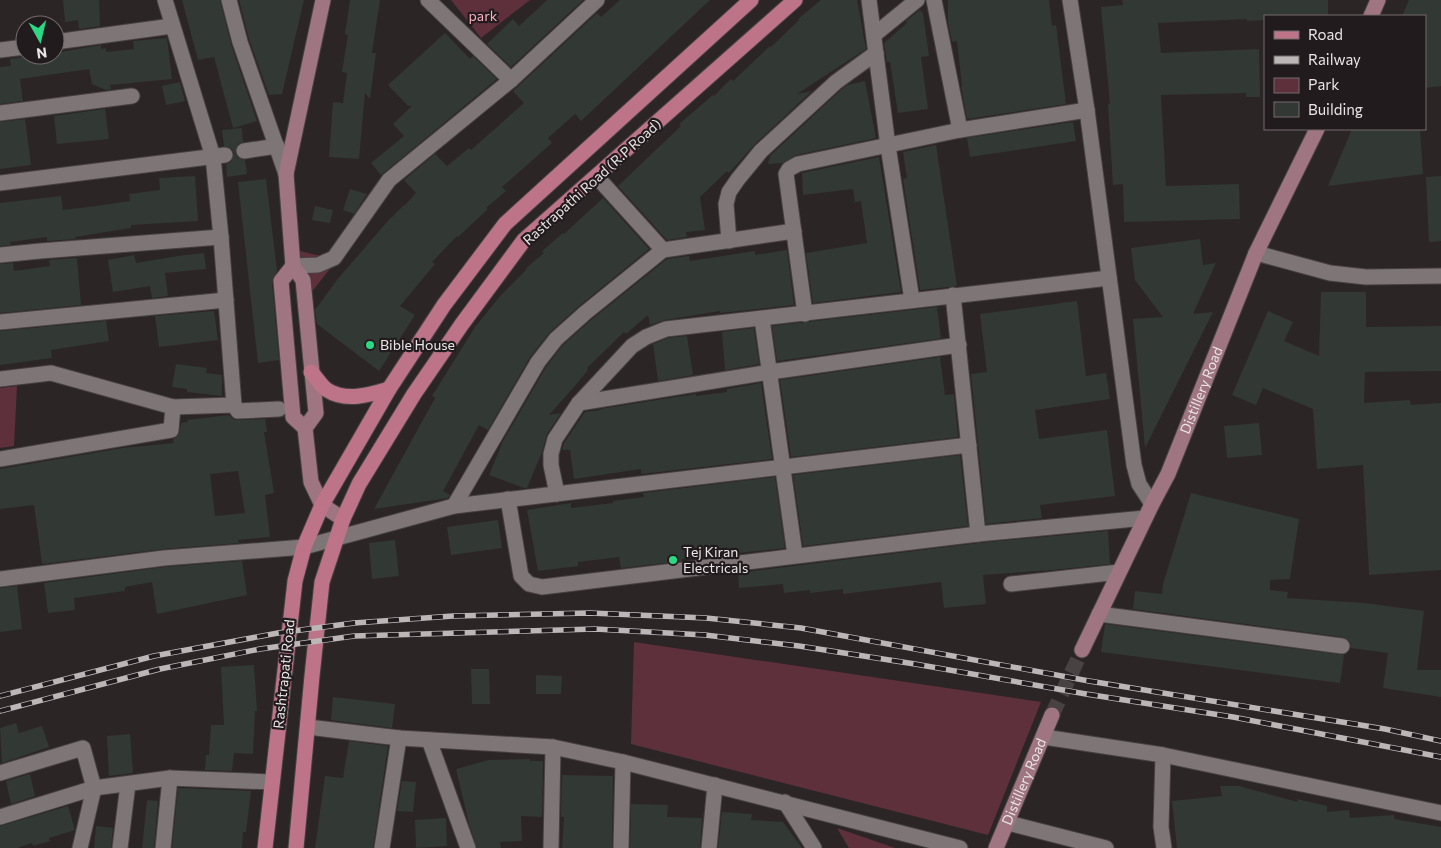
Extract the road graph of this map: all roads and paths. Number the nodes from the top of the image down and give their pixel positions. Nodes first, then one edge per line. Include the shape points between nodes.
1 (165, 0) edge
2 (229, 0) edge
3 (323, 0) edge
4 (428, 0) edge
5 (597, 0) edge
6 (751, 0) edge
7 (795, 0) edge
8 (869, 0) edge
9 (917, 0) edge
10 (934, 0) edge
11 (1070, 0) edge
12 (1378, 0) edge
13 (1371, 15) edge
14 (172, 26) junction
15 (874, 35) junction
16 (65, 41) edge
17 (15, 48) edge
18 (0, 50) edge
19 (876, 52) junction
20 (511, 80) junction
21 (132, 96) dead end
22 (1086, 110) junction
23 (0, 114) edge
24 (960, 130) junction
25 (1317, 130) edge
26 (277, 146) junction
27 (888, 146) junction
28 (244, 152) dead end
29 (219, 156) junction
30 (286, 174) junction
31 (597, 177) junction
32 (0, 183) edge
33 (794, 231) junction
34 (221, 236) junction
35 (729, 241) junction
36 (663, 250) junction
37 (1256, 253) junction
38 (0, 256) edge
39 (293, 266) junction
40 (1441, 276) edge
41 (1109, 278) junction
42 (954, 295) junction
43 (226, 300) junction
44 (912, 300) junction
45 (805, 314) junction
46 (762, 318) junction
47 (0, 322) edge
48 (959, 345) junction
49 (311, 372) junction
50 (770, 372) junction
51 (0, 379) edge
52 (389, 388) junction
53 (578, 403) junction
54 (234, 405) junction
55 (173, 407) junction
56 (279, 409) dead end
57 (305, 428) junction
58 (969, 445) junction
59 (0, 459) edge
60 (783, 467) junction
61 (557, 494) junction
62 (508, 500) junction
63 (1152, 504) junction
64 (322, 505) junction
65 (454, 506) junction
66 (1145, 518) junction
67 (343, 519) junction
68 (978, 534) junction
69 (337, 539) junction
70 (304, 547) junction
71 (794, 555) junction
72 (1119, 572) junction
73 (0, 579) edge
74 (1011, 584) dead end
75 (1100, 614) junction
76 (1342, 646) dead end
77 (1082, 650) tunnel mouth
78 (1052, 716) tunnel mouth
79 (308, 727) junction
80 (1044, 737) junction
81 (399, 738) junction
82 (429, 740) junction
83 (553, 747) junction
84 (1163, 755) junction
85 (623, 762) junction
86 (0, 773) edge
87 (170, 778) junction
88 (272, 782) junction
89 (128, 784) junction
90 (715, 785) junction
91 (94, 788) junction
92 (785, 802) junction
93 (1441, 813) edge
94 (0, 817) edge
95 (1008, 823) junction
96 (1076, 844) edge
97 (79, 848) edge
98 (120, 848) edge
99 (163, 848) edge
100 (265, 848) edge
101 (296, 848) edge
102 (382, 848) edge
103 (468, 848) edge
104 (551, 848) edge
105 (621, 848) edge
106 (709, 848) edge
107 (814, 848) edge
108 (960, 848) edge
109 (996, 848) edge
110 (1106, 848) edge
111 (1164, 848) edge

1 - 14 street
2 - 26 street via 240,42
3 - 30 street
4 - 20 street
5 - 20 street
6 - 52 main road, Rastrapathi Road (R.P Road) via 505,224 444,304
7 - 31 main road, Rastrapathi Road (R.P Road)
8 - 15 street
9 - 15 street
10 - 24 street
11 - 22 street
12 - 13 street
14 - 16 street
14 - 29 street
15 - 19 street
17 - 18 street
19 - 27 street
19 - 35 street via 829,88 761,151 738,179 726,204
20 - 39 street via 389,180 334,258 318,265
21 - 23 street
22 - 24 street
22 - 41 street
24 - 27 street
25 - 37 street, Distillery Road
26 - 28 street
26 - 30 street
27 - 33 street via 798,164 789,169 786,174
27 - 44 street
29 - 32 street
29 - 34 street
30 - 39 street
31 - 36 street
31 - 67 main road, Rastrapathi Road (R.P Road) via 524,240 414,394 359,484
33 - 35 street
33 - 45 street
34 - 38 street
34 - 43 street
35 - 36 street
36 - 65 street via 556,339 538,362
37 - 40 street via 1330,273 1366,277
37 - 63 street, Distillery Road via 1168,474
39 - 49 street via 303,280
39 - 57 street via 281,281 293,417
41 - 42 street
41 - 63 street via 1134,465 1138,484
42 - 44 street
42 - 48 street
43 - 47 street
43 - 54 street
44 - 45 street
45 - 46 street
46 - 50 street
46 - 53 street via 666,329 646,337 632,346
48 - 50 street
48 - 58 street
49 - 52 main road via 327,390 348,397 370,395
49 - 57 street via 316,413
50 - 53 street
50 - 60 street
51 - 55 street via 51,373
52 - 64 main road, Rastrapathi Road (R.P Road)
53 - 61 street via 555,439 551,466
54 - 55 street
54 - 56 street via 238,411
55 - 59 street via 171,430
57 - 64 street via 311,482
58 - 60 street
58 - 68 street
60 - 61 street
60 - 71 street
61 - 62 street
62 - 65 street
62 - 71 street via 521,576 529,584 542,587
63 - 66 street, Distillery Road
64 - 67 street
64 - 70 main road, Rashtrapati Road
65 - 69 street
66 - 68 street
66 - 72 street, Distillery Road
67 - 69 main road, Rashtrapati Road
68 - 71 street
69 - 70 street
69 - 79 main road, Rashtrapati Road via 322,582
70 - 73 street via 164,558
70 - 88 main road, Rashtrapati Road via 295,581
72 - 74 street
72 - 75 street, Distillery Road
75 - 76 street
75 - 77 street, Distillery Road
78 - 80 street, Distillery Road
79 - 81 street
79 - 101 main road, Rashtrapati Road
80 - 84 street
80 - 95 street, Distillery Road
81 - 82 street
81 - 102 street
82 - 83 street
82 - 103 street
83 - 85 street
83 - 104 street
84 - 93 street
84 - 111 street via 1161,827
85 - 90 street
85 - 105 street
86 - 91 street via 84,748
87 - 88 street
87 - 89 street
87 - 99 street
88 - 100 main road, Rashtrapati Road
89 - 91 street
89 - 98 street
90 - 92 street
90 - 106 street
91 - 94 street
91 - 97 street
92 - 107 street
92 - 108 street
95 - 96 street
95 - 109 street, Distillery Road
96 - 110 street

